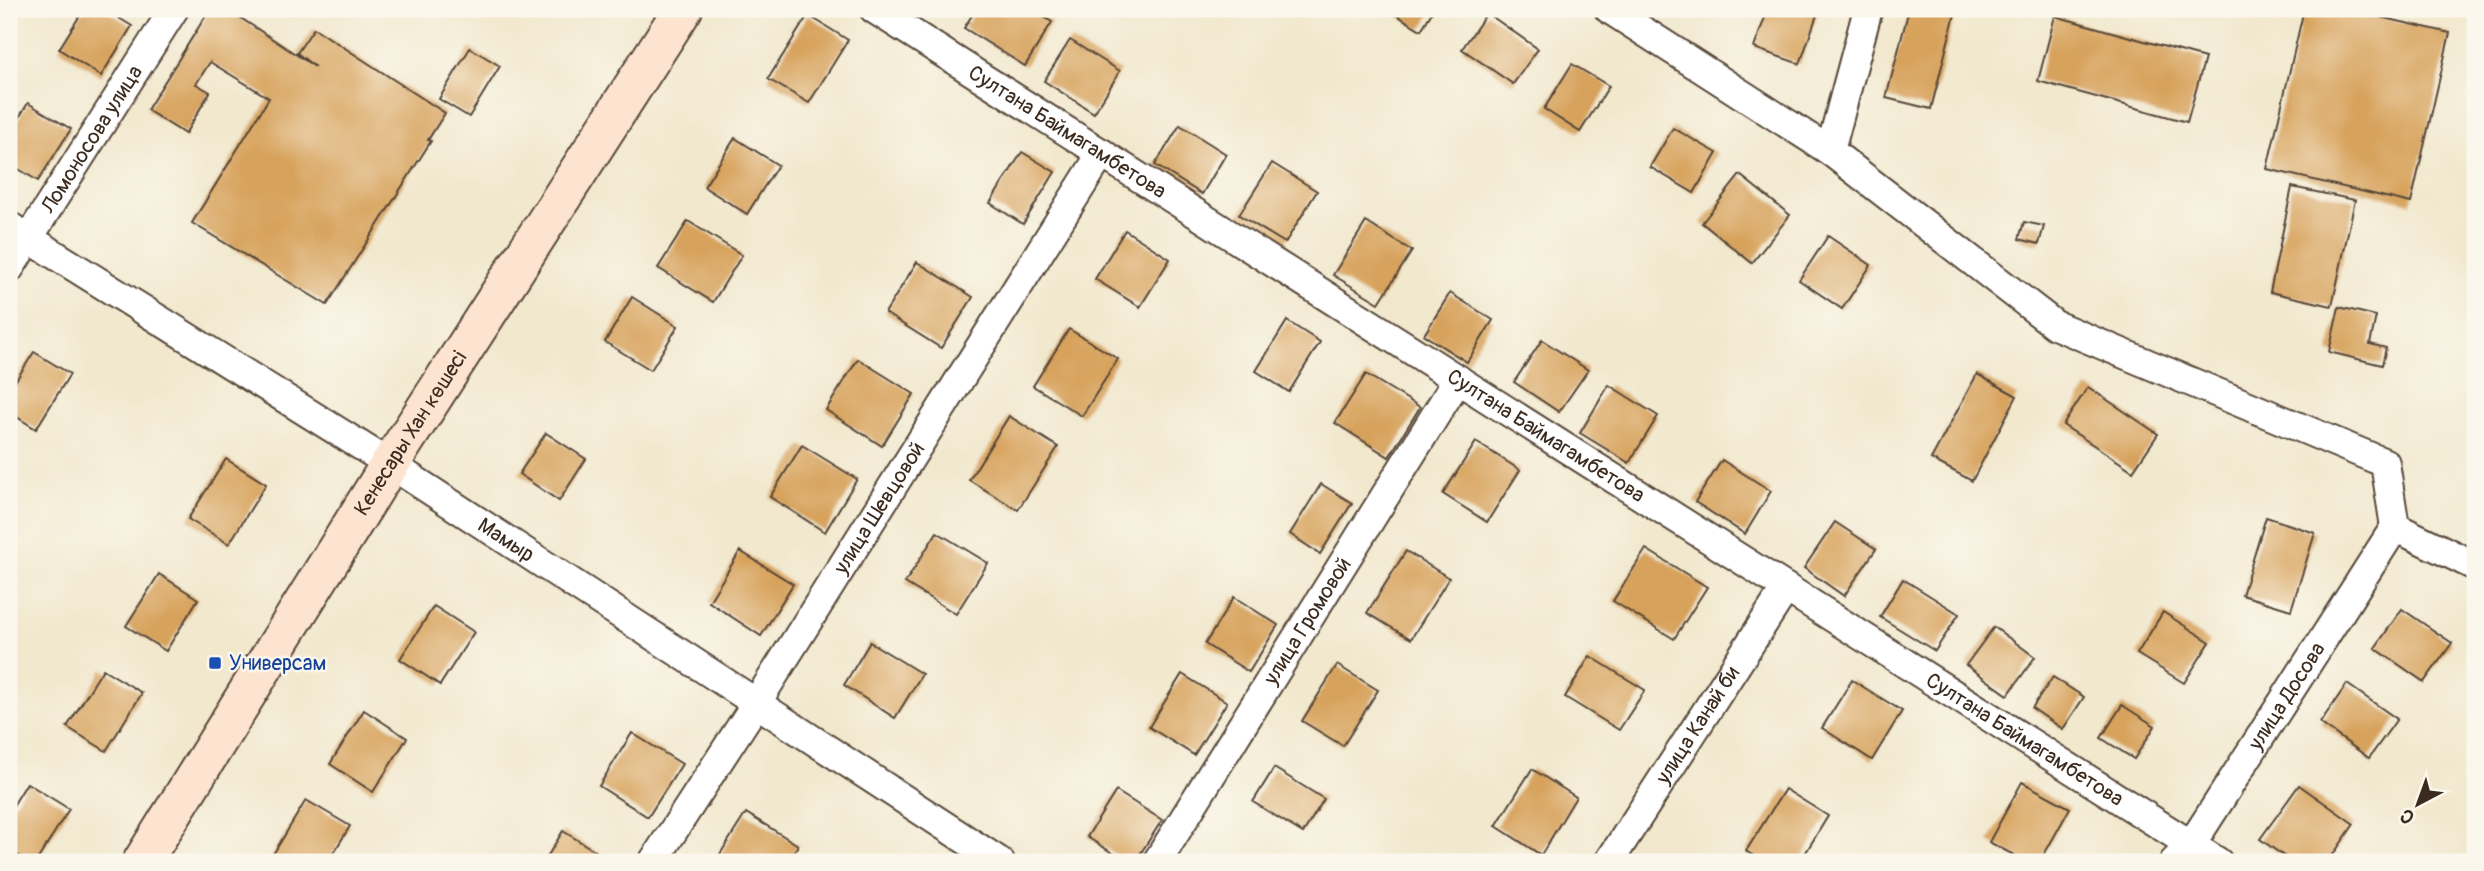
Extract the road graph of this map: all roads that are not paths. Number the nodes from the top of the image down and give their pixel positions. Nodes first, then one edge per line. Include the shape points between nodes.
1 (174, 9) edge
2 (683, 9) edge
3 (874, 9) edge
4 (1609, 9) edge
5 (1868, 9) edge
6 (1830, 151) junction
7 (1102, 153) junction
8 (18, 232) edge
9 (9, 269) edge
10 (1458, 379) junction
11 (390, 464) junction
12 (2395, 527) junction
13 (2475, 566) edge
14 (1786, 588) junction
15 (757, 702) junction
16 (2182, 854) edge
17 (142, 862) edge
18 (653, 862) edge
19 (1000, 862) edge
20 (1157, 862) edge
21 (1609, 862) edge
22 (2218, 862) edge

1 - 8 street, Ломоносова улица
2 - 11 main road, Кенесары Хан көшесі
3 - 7 street, Султана Баймагамбетова
4 - 6 street
5 - 6 street
6 - 12 street via 2055,325 2385,463
7 - 10 street, Султана Баймагамбетова
7 - 15 street, улица Шевцовой
8 - 9 street, Ломоносова улица
8 - 11 street, Мамыр
10 - 14 street, Султана Баймагамбетова
10 - 20 street, улица Громовой
11 - 15 street, Мамыр
11 - 17 main road, Кенесары Хан көшесі
12 - 13 street
12 - 16 street, улица Досова
14 - 16 street, Султана Баймагамбетова
14 - 21 street, улица Канай би
15 - 18 street, улица Шевцовой
15 - 19 street, Мамыр
16 - 22 street, Султана Баймагамбетова

